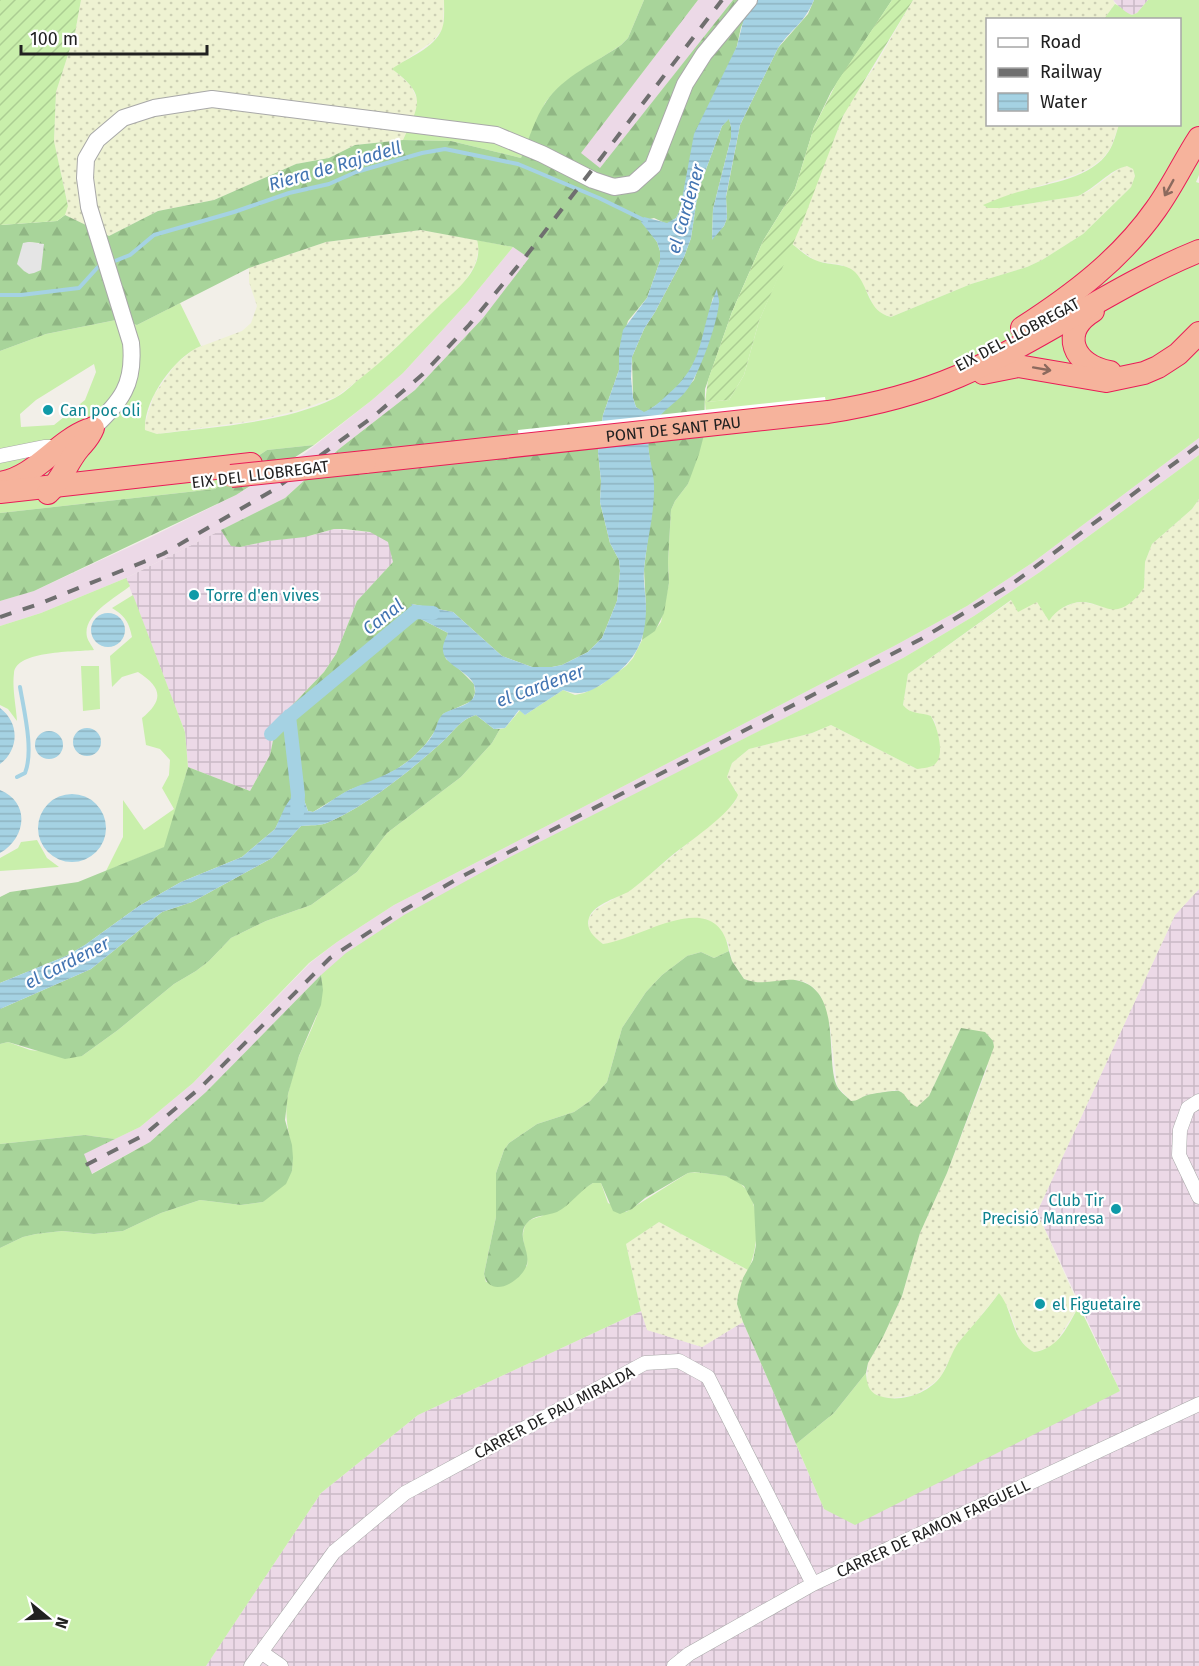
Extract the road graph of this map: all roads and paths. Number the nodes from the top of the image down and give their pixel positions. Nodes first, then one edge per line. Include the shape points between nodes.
1 (749, 0) edge
2 (1199, 138) edge
3 (1199, 241) edge
4 (1199, 251) edge
5 (1159, 269) junction
6 (1199, 333) edge
7 (998, 343) junction
8 (1129, 375) junction
9 (925, 390) junction
10 (827, 408) junction
11 (90, 434) junction
12 (519, 441) joint
13 (55, 450) junction
14 (0, 456) edge
15 (370, 457) junction
16 (0, 483) edge
17 (55, 486) junction
18 (102, 486) junction
19 (0, 492) edge
20 (0, 498) edge
21 (0, 504) edge
22 (1199, 1101) edge
23 (1199, 1197) edge
24 (1199, 1404) edge
25 (813, 1584) junction
26 (261, 1652) junction
27 (251, 1666) edge
28 (281, 1666) edge
29 (674, 1666) edge

1 - 11 street via 704,54 685,84 653,166 633,183 614,188 496,135 212,99 154,108 123,118 97,140 86,159 85,178 89,207 126,326 132,353 130,378 121,399
2 -> 7 highway via 1156,210 1123,249 1065,299
3 - 7 highway, EIX DEL LLOBREGAT
4 - 5 highway, EIX DEL LLOBREGAT
5 - 8 highway via 1143,284 1090,313 1075,331 1077,354 1083,362 1103,371
5 - 9 highway, EIX DEL LLOBREGAT via 1000,356
6 - 8 highway via 1184,350 1158,367
7 - 10 highway, EIX DEL LLOBREGAT via 961,365 920,381
9 -> 8 highway via 946,389 983,373 1018,366 1099,380
9 - 10 highway, EIX DEL LLOBREGAT via 872,405
10 - 12 highway, PONT DE SANT PAU
11 - 13 highway via 79,433
11 - 17 highway
11 - 18 highway via 88,471
12 - 15 highway, EIX DEL LLOBREGAT
13 - 14 street via 44,447
13 - 16 highway via 21,478
13 - 17 highway via 49,471
15 - 18 highway, EIX DEL LLOBREGAT, bridge via 231,476
15 - 18 highway, EIX DEL LLOBREGAT via 250,465
17 - 18 highway via 64,491
17 - 19 highway
17 - 20 highway via 49,493
18 - 21 highway, EIX DEL LLOBREGAT
22 - 23 street via 1188,1108 1180,1130 1179,1155
24 - 25 street, CARRER DE RAMON FARGUELL
25 - 26 street, CARRER DE PAU MIRALDA via 708,1377 679,1361 645,1363 405,1493 334,1552
25 - 29 street, CARRER DE RAMON FARGUELL
26 - 27 street, CARRER DE PAU MIRALDA
26 - 28 street

